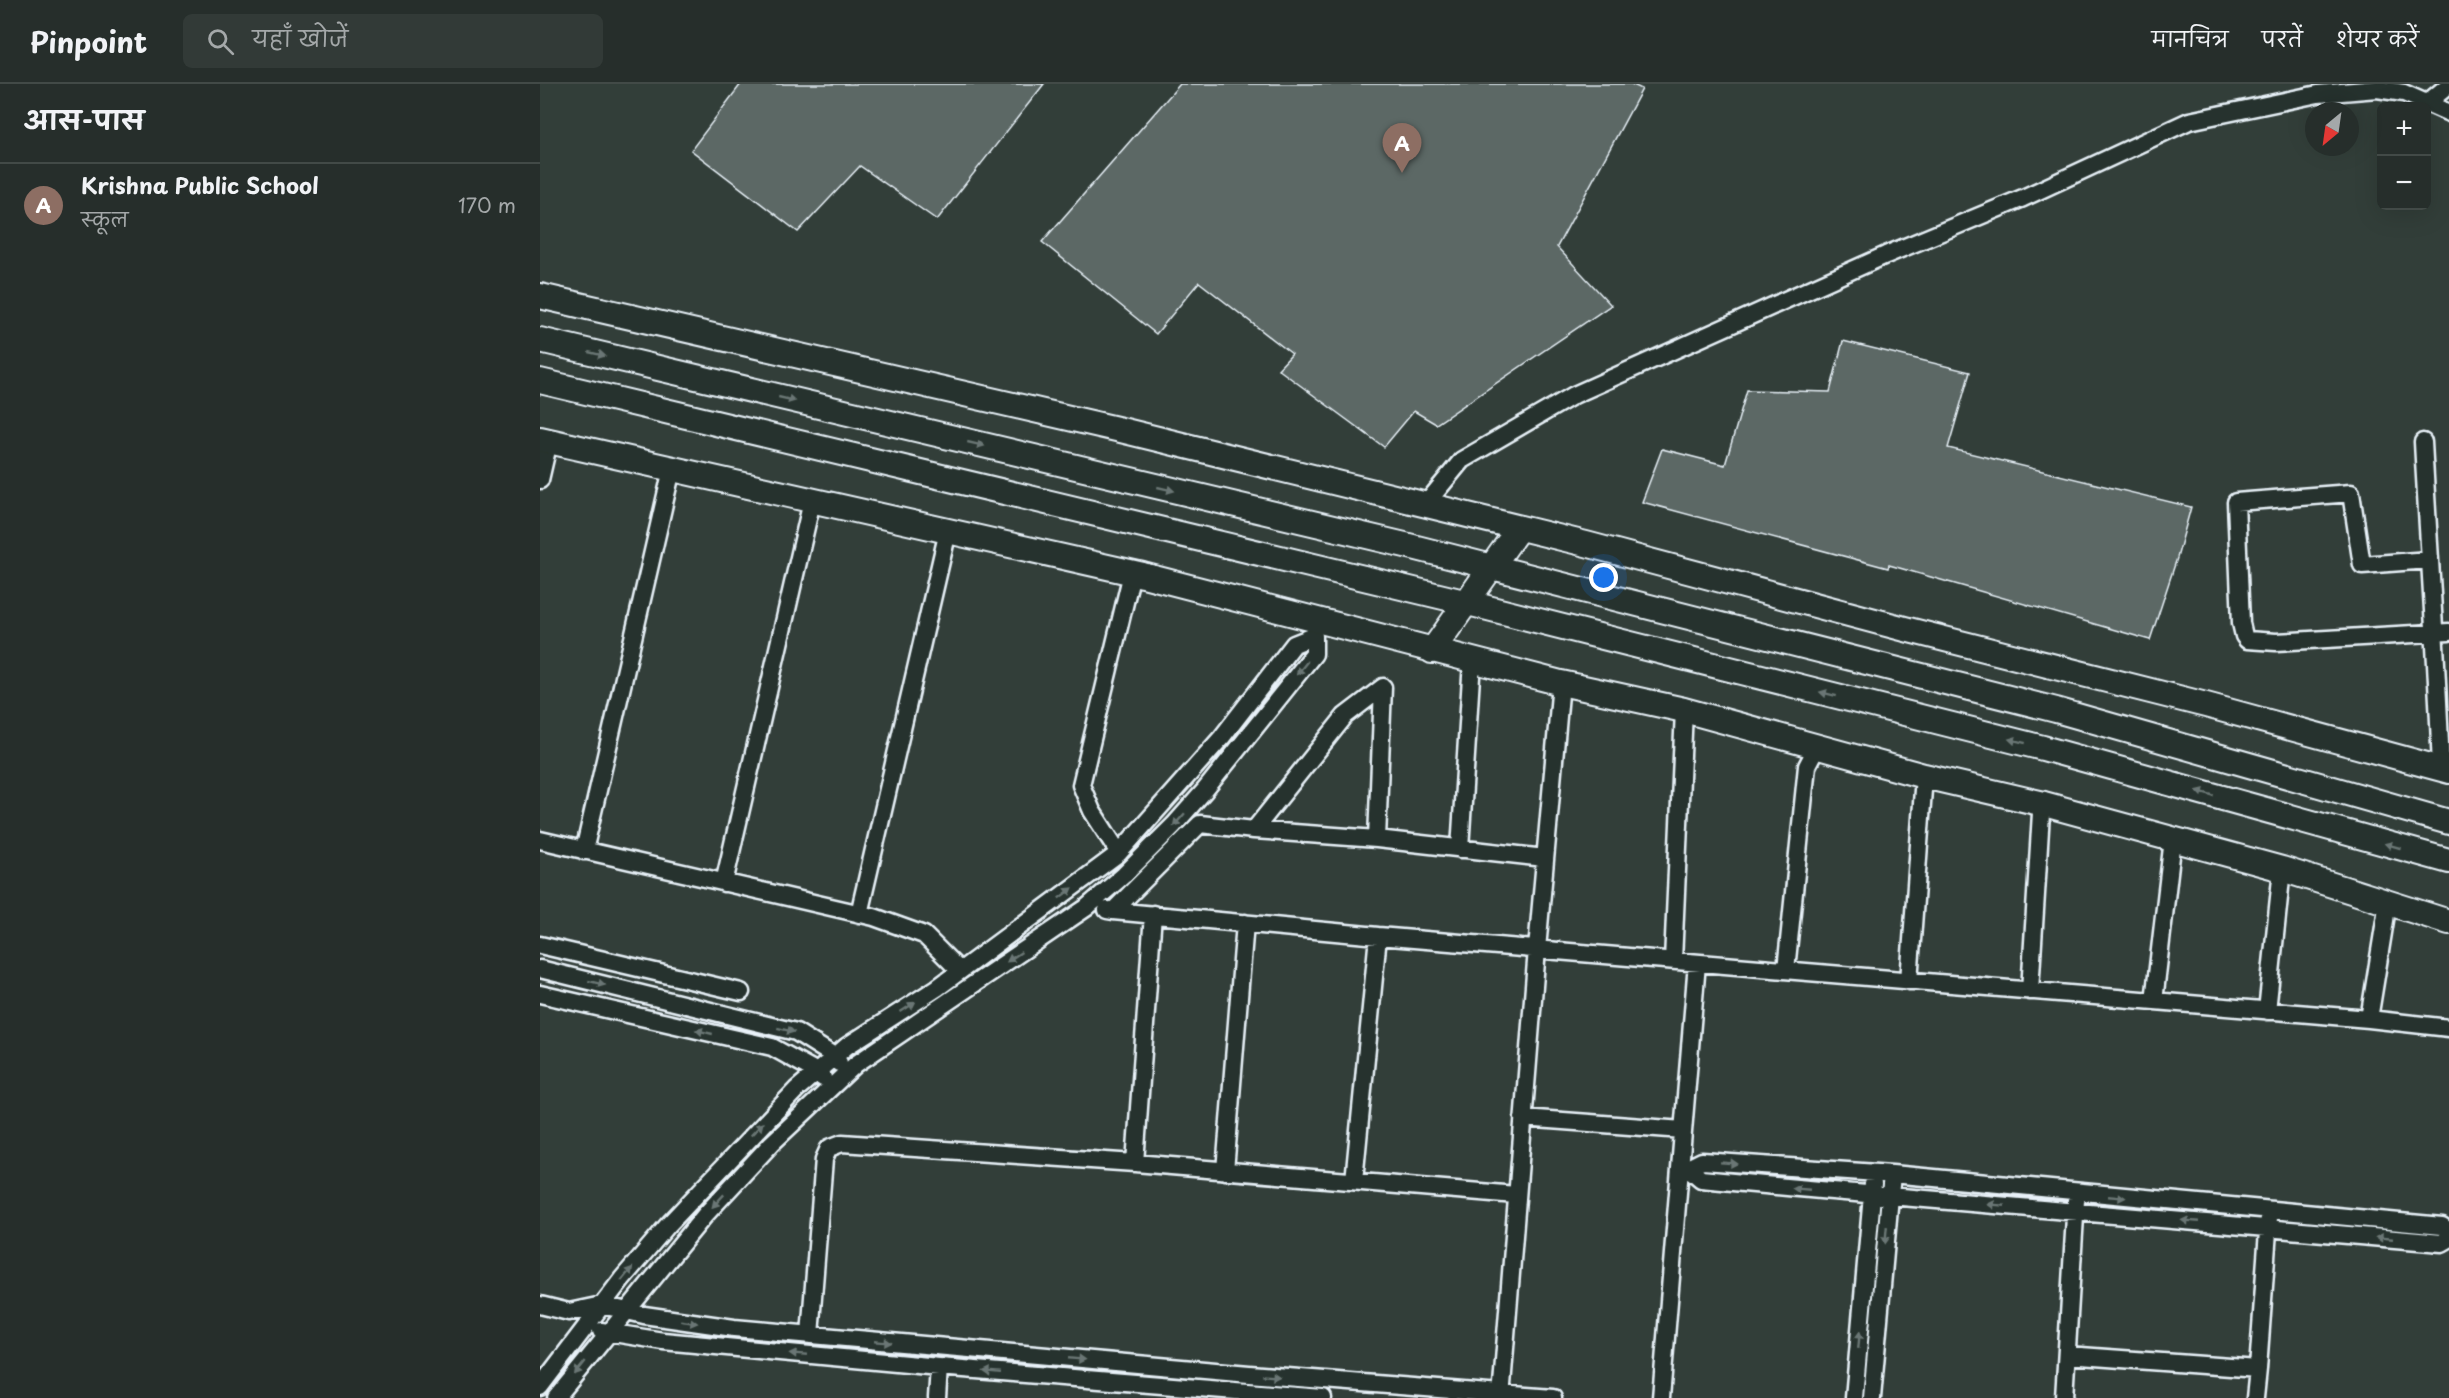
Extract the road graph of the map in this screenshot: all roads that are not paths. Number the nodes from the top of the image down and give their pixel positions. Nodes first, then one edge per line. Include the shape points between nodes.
1 (2449, 84) edge
2 (2375, 87) edge
3 (2425, 102) edge
4 (2428, 102) edge
5 (2431, 105) edge
6 (2449, 113) edge
7 (540, 296) edge
8 (540, 340) edge
9 (540, 381) edge
10 (544, 440) edge
11 (2423, 442) dead end
12 (672, 469) junction
13 (540, 480) edge
14 (812, 501) junction
15 (1425, 505) junction
16 (1519, 528) junction
17 (948, 531) junction
18 (2429, 560) junction
19 (1490, 568) junction
20 (1132, 573) junction
21 (1464, 602) junction
22 (1320, 629) junction
23 (2443, 633) edge
24 (1432, 651) junction
25 (1472, 661) junction
26 (1561, 683) junction
27 (1684, 710) junction
28 (1817, 747) junction
29 (2445, 770) edge
30 (1924, 776) junction
31 (2044, 804) junction
32 (2449, 822) edge
33 (1254, 830) junction
34 (1377, 839) junction
35 (2173, 839) junction
36 (540, 840) edge
37 (1460, 849) junction
38 (584, 850) junction
39 (1119, 853) junction
40 (1545, 858) junction
41 (2449, 861) edge
42 (2282, 869) junction
43 (724, 883) junction
44 (2388, 902) junction
45 (1086, 908) junction
46 (1113, 911) junction
47 (859, 914) junction
48 (1153, 914) junction
49 (2449, 922) edge
50 (1245, 923) junction
51 (1378, 936) junction
52 (540, 945) edge
53 (1537, 949) junction
54 (1672, 961) junction
55 (1696, 963) junction
56 (540, 969) edge
57 (1786, 970) junction
58 (960, 971) junction
59 (1910, 981) junction
60 (2030, 991) junction
61 (741, 992) dead end
62 (540, 994) edge
63 (2154, 1001) junction
64 (2267, 1011) junction
65 (2368, 1019) junction
66 (2449, 1028) edge
67 (834, 1056) junction
68 (817, 1072) junction
69 (847, 1073) junction
70 (832, 1087) junction
71 (1523, 1118) junction
72 (1683, 1130) junction
73 (1135, 1163) junction
74 (1684, 1167) junction
75 (1225, 1171) junction
76 (1874, 1173) junction
77 (1892, 1174) junction
78 (1354, 1181) junction
79 (2077, 1193) junction
80 (1516, 1195) junction
81 (1872, 1195) junction
82 (1890, 1196) junction
83 (2269, 1210) junction
84 (2076, 1211) junction
85 (2268, 1228) junction
86 (2449, 1230) edge
87 (2449, 1239) edge
88 (540, 1305) edge
89 (602, 1305) junction
90 (569, 1312) junction
91 (627, 1312) junction
92 (585, 1327) junction
93 (609, 1333) junction
94 (810, 1335) junction
95 (2067, 1355) junction
96 (1138, 1364) junction
97 (939, 1367) junction
98 (2258, 1370) junction
99 (540, 1387) edge
100 (1138, 1391) edge
101 (1501, 1396) edge
102 (556, 1398) edge
103 (936, 1398) edge
104 (1323, 1398) edge
105 (1553, 1398) edge
106 (1661, 1398) edge
107 (1854, 1398) edge
108 (1872, 1398) edge
109 (2064, 1398) edge
110 (2255, 1398) edge

1 - 4 street
2 - 3 street
2 - 15 street via 2318,94 2189,121 1574,394 1462,460
5 - 6 street
7 - 15 street via 1121,430
8 -> 19 street
9 - 21 street
10 - 12 street
10 - 13 street
11 - 18 street
12 - 14 street
12 - 38 street
14 - 17 street
14 - 43 street
15 - 16 street
16 - 19 street
16 - 29 street
17 - 20 street
17 - 47 street
18 - 23 street
18 - 23 street via 2362,565 2351,493 2236,501 2241,623 2247,640 2276,642
19 - 21 street
19 - 32 street via 2056,710
20 - 22 street
20 - 39 street via 1081,785 1092,812
21 - 24 street
41 -> 21 street via 2043,748
22 - 24 street
22 - 39 street via 1294,644 1222,737
22 -> 45 street via 1314,654 1205,790 1166,834
23 - 29 street
24 - 25 street
25 - 26 street
25 - 37 street
26 - 27 street
26 - 40 street
27 - 28 street
27 - 54 street
28 - 30 street
28 - 57 street via 1807,766
30 - 31 street
30 - 59 street
31 - 35 street
31 - 60 street
33 - 34 street
33 - 34 street via 1345,716 1383,687
33 - 46 street via 1200,824
34 - 37 street
35 - 42 street
35 - 63 street
36 - 38 street
37 - 40 street
38 - 43 street
58 -> 39 street
40 - 53 street
42 - 44 street
42 - 64 street
43 - 47 street
44 - 49 street
44 - 65 street
45 - 46 street
45 -> 69 street
46 - 48 street
47 - 58 street via 924,935
48 - 50 street
48 - 73 street
50 - 51 street
50 - 75 street
51 - 53 street
51 - 78 street
52 - 61 street
53 - 54 street
53 - 71 street
54 - 55 street
55 - 57 street
55 - 72 street
56 -> 67 street via 796,1032
57 - 59 street
67 -> 58 street
59 - 60 street
60 - 63 street
68 -> 62 street via 772,1047
63 - 64 street
64 - 65 street
65 - 66 street
67 - 68 street
67 - 69 street
68 - 70 street
89 -> 68 street via 747,1139
69 - 70 street
70 -> 91 street via 772,1143 705,1215
71 - 72 street
71 - 80 street
72 - 74 street
73 - 75 street
73 - 94 street via 842,1143 829,1148 824,1159
74 -> 76 street via 1702,1161
81 -> 74 street via 1701,1179
74 - 106 street
75 - 78 street
76 - 77 street
76 - 81 street
77 - 79 street
77 - 82 street
78 - 80 street
79 -> 83 street
79 - 84 street
80 - 101 street
81 - 82 street
107 -> 81 street
84 -> 82 street
82 -> 108 street
83 - 85 street
83 - 86 street via 2442,1226
85 -> 84 street
84 - 95 street
87 -> 85 street via 2442,1243
85 - 98 street
88 - 90 street
89 - 90 street
89 - 91 street
89 - 92 street
90 - 92 street
91 - 93 street
91 -> 94 street
92 - 93 street
92 - 99 street
97 -> 93 street
93 -> 102 street
94 -> 96 street
95 - 98 street
95 - 109 street
96 - 100 street
96 -> 101 street
100 -> 97 street
97 - 103 street
98 - 110 street
100 - 104 street
101 - 105 street

